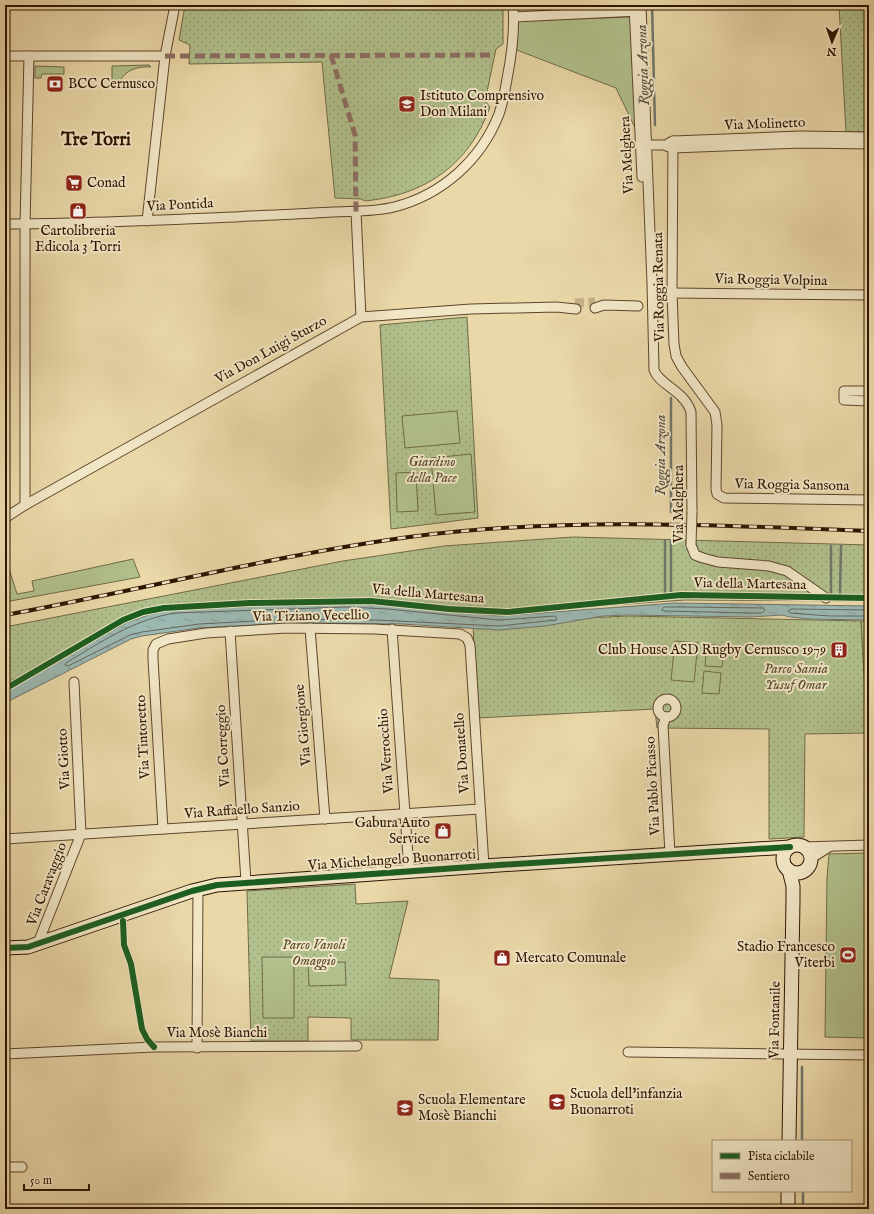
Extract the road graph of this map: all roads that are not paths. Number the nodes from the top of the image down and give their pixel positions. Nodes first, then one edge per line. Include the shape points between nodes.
1 (175, 5) edge
2 (513, 5) edge
3 (638, 8) edge
4 (514, 17) junction
5 (5, 56) edge
6 (29, 56) junction
7 (164, 56) junction
8 (869, 136) edge
9 (869, 144) edge
10 (644, 145) junction
11 (670, 145) junction
12 (356, 212) junction
13 (147, 221) junction
14 (5, 224) edge
15 (25, 224) junction
16 (672, 293) junction
17 (869, 295) edge
18 (598, 305) tunnel mouth
19 (575, 306) tunnel mouth
20 (638, 306) dead end
21 (360, 318) junction
22 (869, 391) edge
23 (869, 401) edge
24 (716, 492) joint
25 (869, 500) edge
26 (25, 505) junction
27 (5, 518) edge
28 (826, 598) dead end
29 (310, 628) junction
30 (392, 629) junction
31 (230, 631) junction
32 (467, 638) joint
33 (156, 644) joint
34 (74, 682) dead end
35 (666, 717) dead end
36 (480, 809) junction
37 (405, 814) junction
38 (325, 819) junction
39 (242, 825) junction
40 (163, 829) junction
41 (81, 834) junction
42 (5, 839) edge
43 (869, 845) edge
44 (803, 847) junction
45 (829, 847) junction
46 (787, 852) junction
47 (670, 854) junction
48 (810, 859) junction
49 (484, 866) junction
50 (408, 871) junction
51 (795, 871) junction
52 (246, 882) junction
53 (198, 889) junction
54 (38, 943) junction
55 (5, 948) edge
56 (357, 1046) dead end
57 (197, 1048) junction
58 (628, 1052) dead end
59 (5, 1054) edge
60 (790, 1054) junction
61 (869, 1055) edge
62 (789, 1140) edge
63 (5, 1167) edge
64 (22, 1167) dead end
65 (788, 1192) edge
66 (788, 1209) edge

1 - 7 street
2 - 4 street, Via Pontida
3 - 4 street
3 - 10 street, Via Melghera
4 - 12 street, Via Pontida via 512,51 501,105 492,130 477,153 455,176 428,194 393,207
5 - 6 street
6 - 7 street
6 - 15 street
7 - 13 street
8 - 11 street, Via Molinetto via 801,136
9 - 11 street, Via Molinetto
10 - 11 street, Via Molinetto
10 - 28 street, Via Melghera, bridge via 646,273 652,303 654,370 659,378 685,399 692,414 691,545 696,555 703,558 718,562 769,566 787,571
11 - 16 street, Via Roggia Renata
12 - 13 street, Via Pontida
12 - 21 street
13 - 15 street, Via Pontida
14 - 15 street, Via Pontida
15 - 26 street
16 - 17 street, Via Roggia Volpina
16 - 24 street, Via Roggia Renata via 676,356 713,408 716,417
18 - 20 street
19 - 21 street, Via Don Luigi Sturzo via 471,309
21 - 26 street, Via Don Luigi Sturzo
22 - 23 street via 844,391 844,400
24 - 25 street, Via Roggia Sansona via 724,498
26 - 27 street, Via Don Luigi Sturzo
29 - 30 street, Via Tiziano Vecellio
29 - 31 street, Via Tiziano Vecellio
29 - 38 street, Via Giorgione
30 - 32 street, Via Tiziano Vecellio via 460,634
30 - 37 street, Via Verrocchio
31 - 33 street, Via Tiziano Vecellio via 168,639
31 - 39 street, Via Correggio
32 - 36 street, Via Donatello via 470,645
33 - 40 street, Via Tintoretto via 153,659
34 - 41 street, Via Giotto
35 - 47 street, Via Pablo Picasso via 663,724
36 - 37 street, Via Raffaello Sanzio
36 - 49 street, Via Donatello
37 - 38 street, Via Raffaello Sanzio
37 - 50 street, Via Verrocchio
38 - 39 street, Via Raffaello Sanzio
39 - 40 street, Via Raffaello Sanzio
39 - 52 street, Via Correggio
40 - 41 street, Via Raffaello Sanzio
41 - 42 street, Via Raffaello Sanzio
41 - 54 street, Via Caravaggio
43 - 45 street
44 - 45 street
44 - 46 street via 795,845
44 - 48 street via 809,853
45 - 48 street
46 - 47 street, Via Michelangelo Buonarroti via 763,848
46 - 51 street via 785,866
47 - 49 street, Via Michelangelo Buonarroti
48 - 51 street via 808,866
49 - 50 street, Via Michelangelo Buonarroti
50 - 52 street, Via Michelangelo Buonarroti
51 - 60 street, Via Fontanile
52 - 53 street, Via Michelangelo Buonarroti
53 - 54 street, Via Michelangelo Buonarroti
53 - 57 street
54 - 55 street, Via Michelangelo Buonarroti via 24,948
56 - 57 street, Via Mosè Bianchi
57 - 59 street, Via Mosè Bianchi via 154,1047
58 - 60 street
60 - 61 street
60 - 62 street, Via Fontanile
63 - 64 street
65 - 66 street

